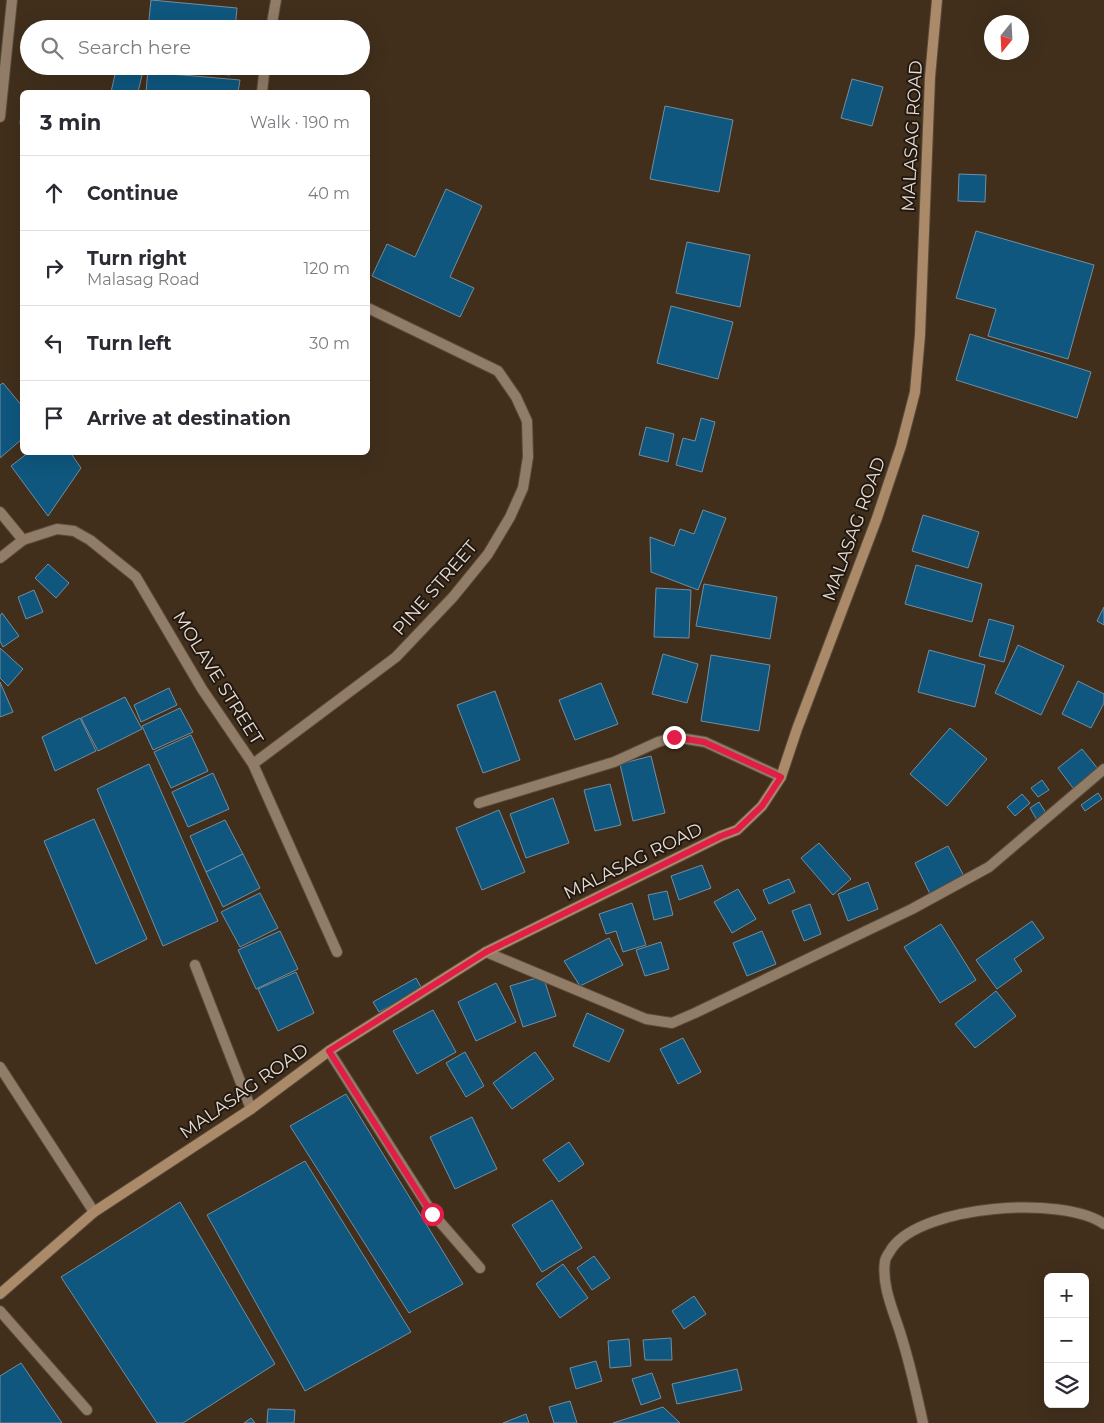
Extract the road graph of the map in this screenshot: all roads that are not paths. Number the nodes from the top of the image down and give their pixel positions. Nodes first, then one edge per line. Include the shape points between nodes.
1 (12, 0) edge
2 (276, 0) edge
3 (938, 0) edge
4 (273, 20) edge
5 (264, 75) edge
6 (262, 90) edge
7 (0, 117) edge
8 (370, 309) edge
9 (0, 512) edge
10 (22, 540) junction
11 (0, 558) edge
12 (253, 764) junction
13 (1104, 769) edge
14 (781, 777) junction
15 (479, 804) dead end
16 (337, 952) dead end
17 (486, 952) junction
18 (195, 965) dead end
19 (329, 1051) junction
20 (0, 1067) edge
21 (251, 1109) junction
22 (94, 1212) junction
23 (1104, 1224) edge
24 (480, 1268) dead end
25 (0, 1294) edge
26 (0, 1311) edge
27 (87, 1410) dead end
28 (923, 1423) edge

1 - 7 street
2 - 4 street
3 - 14 street, MALASAG ROAD via 930,77 915,392 902,446 877,518
5 - 6 street
8 - 12 street, PINE STREET via 498,370 516,396 527,421 528,457 523,488 488,554 453,597 396,657
9 - 10 street
10 - 11 street
10 - 12 street, MOLAVE STREET via 57,529 74,531 136,577 202,689
12 - 16 street, MOLAVE STREET
13 - 17 street via 989,867 912,909 672,1023 646,1019
14 - 15 street via 704,742 674,737 614,762
14 - 17 street, MALASAG ROAD via 762,806 737,830
17 - 19 street, MALASAG ROAD
18 - 21 street
19 - 21 street, MALASAG ROAD
19 - 24 street via 432,1214
20 - 22 street
21 - 22 street, MALASAG ROAD
22 - 25 street, MALASAG ROAD
23 - 28 street via 1069,1210 1005,1207 959,1214 912,1230 895,1244 885,1258 884,1279 904,1343
26 - 27 street

